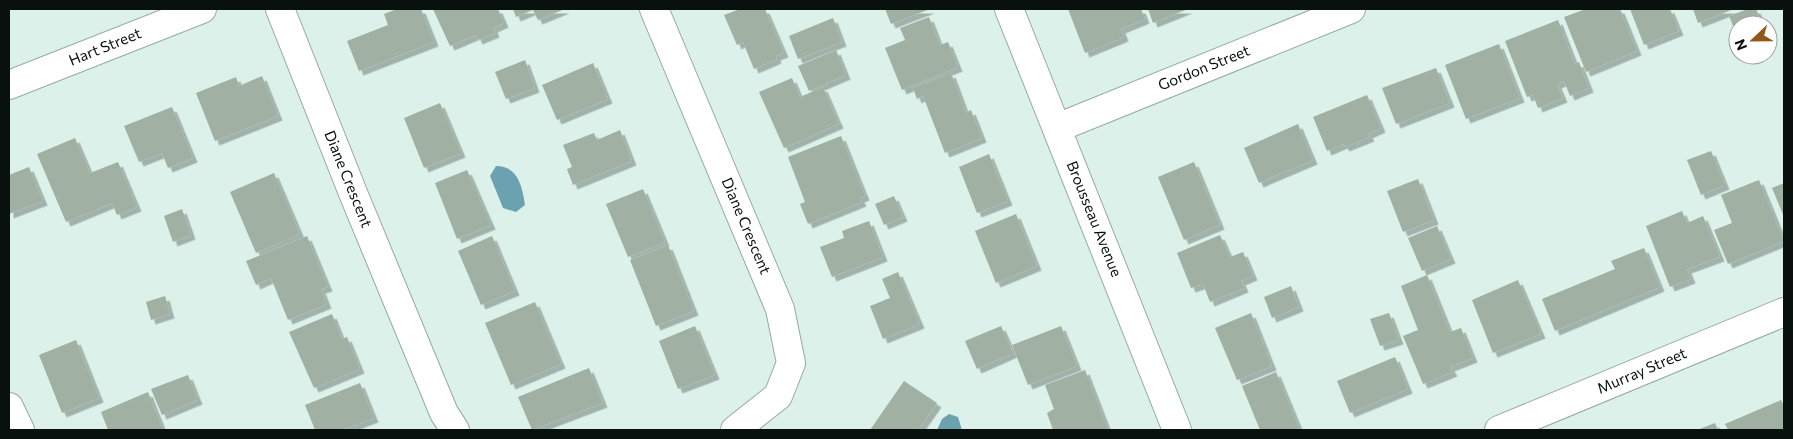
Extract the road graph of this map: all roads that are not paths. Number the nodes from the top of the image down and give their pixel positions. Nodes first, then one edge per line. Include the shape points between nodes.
1 (202, 9) edge
2 (280, 9) edge
3 (654, 9) edge
4 (1009, 9) edge
5 (1351, 9) edge
6 (9, 85) edge
7 (1058, 128) junction
8 (1784, 312) edge
9 (9, 407) edge
10 (20, 430) edge
11 (455, 430) edge
12 (735, 430) edge
13 (1177, 430) edge
14 (1499, 430) edge

1 - 6 street, Hart Street
2 - 11 street, Diane Crescent via 364,221 444,413
3 - 12 street, Diane Crescent via 780,309 791,363 778,396
4 - 7 street, Brousseau Avenue
5 - 7 street, Gordon Street
7 - 13 street, Brousseau Avenue
8 - 14 street, Murray Street
9 - 10 street

